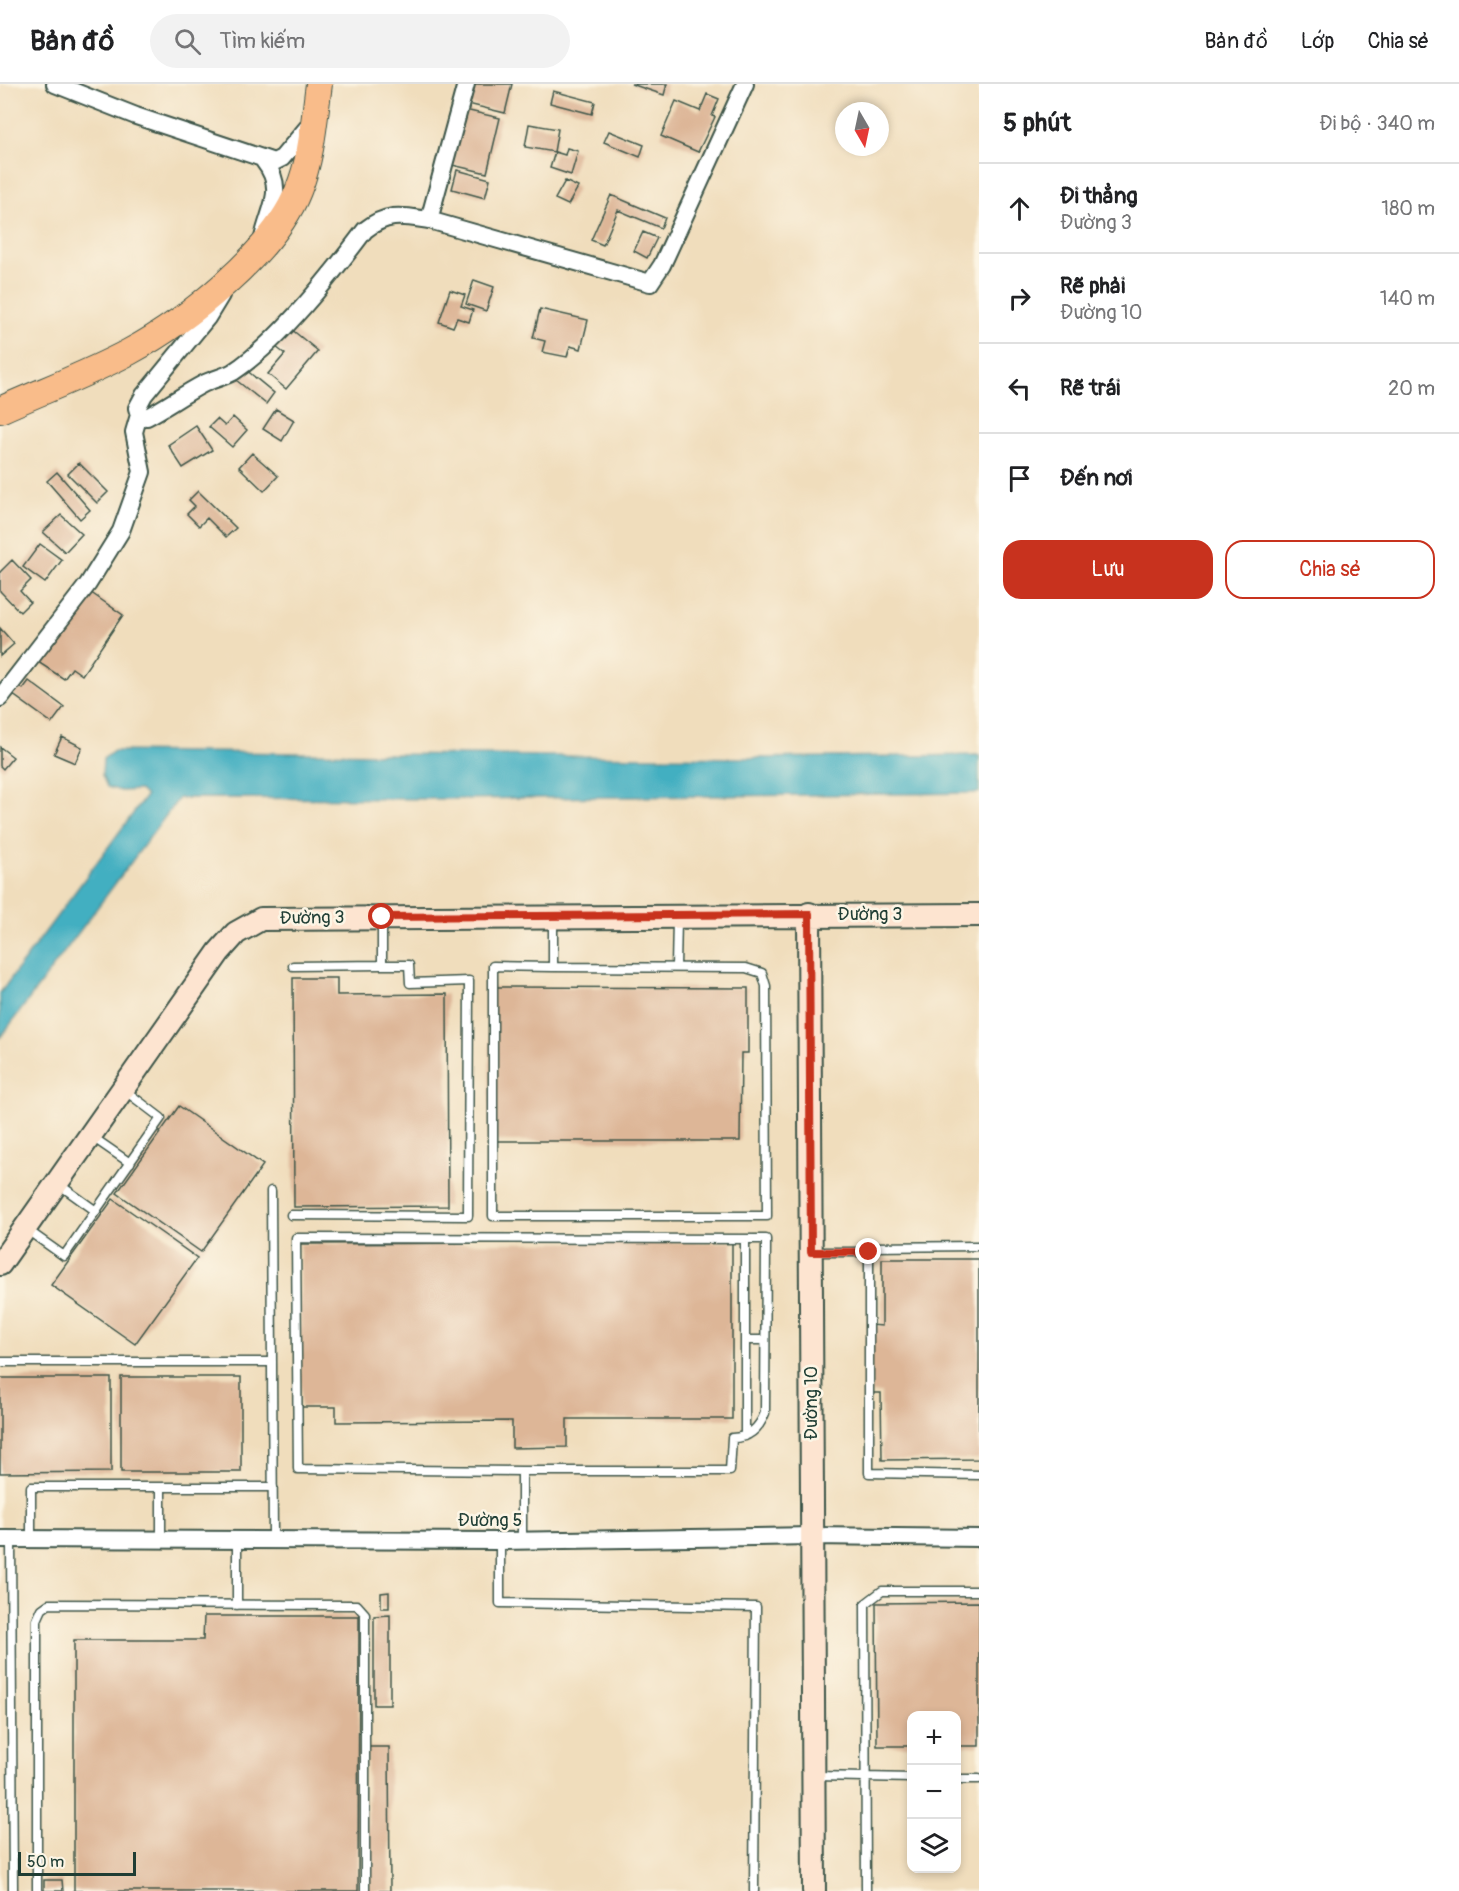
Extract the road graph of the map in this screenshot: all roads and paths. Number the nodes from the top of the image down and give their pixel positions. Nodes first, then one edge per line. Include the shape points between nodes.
1 (55, 84) edge
2 (319, 84) edge
3 (466, 84) edge
4 (745, 84) edge
5 (314, 121) junction
6 (264, 161) junction
7 (429, 220) junction
8 (262, 245) junction
9 (235, 274) junction
10 (0, 410) edge
11 (139, 415) junction
12 (0, 698) edge
13 (809, 914) junction
14 (677, 915) junction
15 (979, 915) edge
16 (553, 916) junction
17 (382, 917) junction
18 (293, 966) dead end
19 (382, 966) junction
20 (553, 967) junction
21 (676, 967) junction
22 (123, 1089) junction
23 (90, 1136) junction
24 (130, 1163) junction
25 (57, 1183) junction
26 (270, 1191) dead end
27 (96, 1211) junction
28 (291, 1215) dead end
29 (25, 1228) junction
30 (745, 1239) junction
31 (979, 1246) edge
32 (811, 1252) junction
33 (869, 1252) junction
34 (0, 1264) edge
35 (745, 1340) junction
36 (765, 1340) junction
37 (0, 1362) edge
38 (272, 1362) junction
39 (746, 1436) junction
40 (522, 1471) junction
41 (979, 1475) edge
42 (161, 1487) junction
43 (273, 1487) junction
44 (812, 1536) junction
45 (979, 1538) edge
46 (5, 1539) edge
47 (31, 1539) junction
48 (161, 1539) junction
49 (237, 1539) junction
50 (273, 1539) junction
51 (522, 1540) junction
52 (500, 1541) junction
53 (979, 1591) edge
54 (237, 1605) junction
55 (814, 1776) junction
56 (866, 1777) junction
57 (907, 1778) edge
58 (961, 1779) edge
59 (979, 1779) edge
60 (13, 1891) edge
61 (37, 1891) edge
62 (365, 1891) edge
63 (754, 1891) edge
64 (814, 1891) edge
65 (866, 1891) edge

1 - 6 street
2 - 5 main road
3 - 7 street
4 - 7 street via 652,282
5 - 6 street via 282,158
5 - 8 main road via 306,170 290,210
6 - 8 street via 276,179 276,190
7 - 11 street via 397,216 379,219 255,355 164,409 147,417
8 - 9 main road
9 - 10 main road via 147,341
9 - 11 street via 207,318 144,395 137,408
11 - 12 street via 134,432 142,472 121,531 88,584
13 - 14 street, Đường 3
13 - 15 street, Đường 3
13 - 32 street, Đường 10
14 - 16 street, Đường 3
14 - 21 lane
16 - 17 street, Đường 3
16 - 20 lane
17 - 19 lane
17 - 22 street, Đường 3 via 277,918 249,924 219,952
18 - 19 lane
19 - 28 lane via 410,965 410,983 469,981 468,1216
20 - 21 lane
20 - 21 lane via 493,966 493,1216 767,1216 765,978 757,969
22 - 23 street, Đường 3
22 - 24 lane via 161,1118
23 - 24 lane
23 - 25 street, Đường 3
24 - 27 lane
25 - 27 lane
25 - 29 street, Đường 3
26 - 38 lane
27 - 29 lane via 64,1256
29 - 34 street, Đường 3
30 - 35 lane
30 - 36 lane via 766,1239
30 - 40 lane via 296,1239 298,1469
31 - 33 lane via 869,1247
32 - 33 lane
32 - 44 street, Đường 10
33 - 41 lane via 869,1473
35 - 36 lane
35 - 39 lane
36 - 39 lane via 765,1413 761,1423
37 - 38 lane
38 - 43 lane
39 - 40 lane via 732,1438 730,1471
40 - 51 lane
42 - 43 lane
42 - 47 lane via 31,1487
42 - 48 lane
43 - 50 lane
44 - 45 street, Đường 5
44 - 51 street, Đường 5
44 - 55 street, Đường 10
46 - 47 street, Đường 5
46 - 60 lane
47 - 48 street, Đường 5
48 - 49 street, Đường 5
49 - 50 street, Đường 5
49 - 54 lane
50 - 52 street, Đường 5
51 - 52 street, Đường 5
52 - 63 lane via 500,1603 756,1607
53 - 56 lane via 882,1591 865,1604
54 - 61 lane via 49,1604 42,1609 37,1620
54 - 62 lane via 357,1605 365,1614
55 - 56 lane
55 - 64 street, Đường 10
56 - 57 lane
56 - 65 lane
58 - 59 lane

